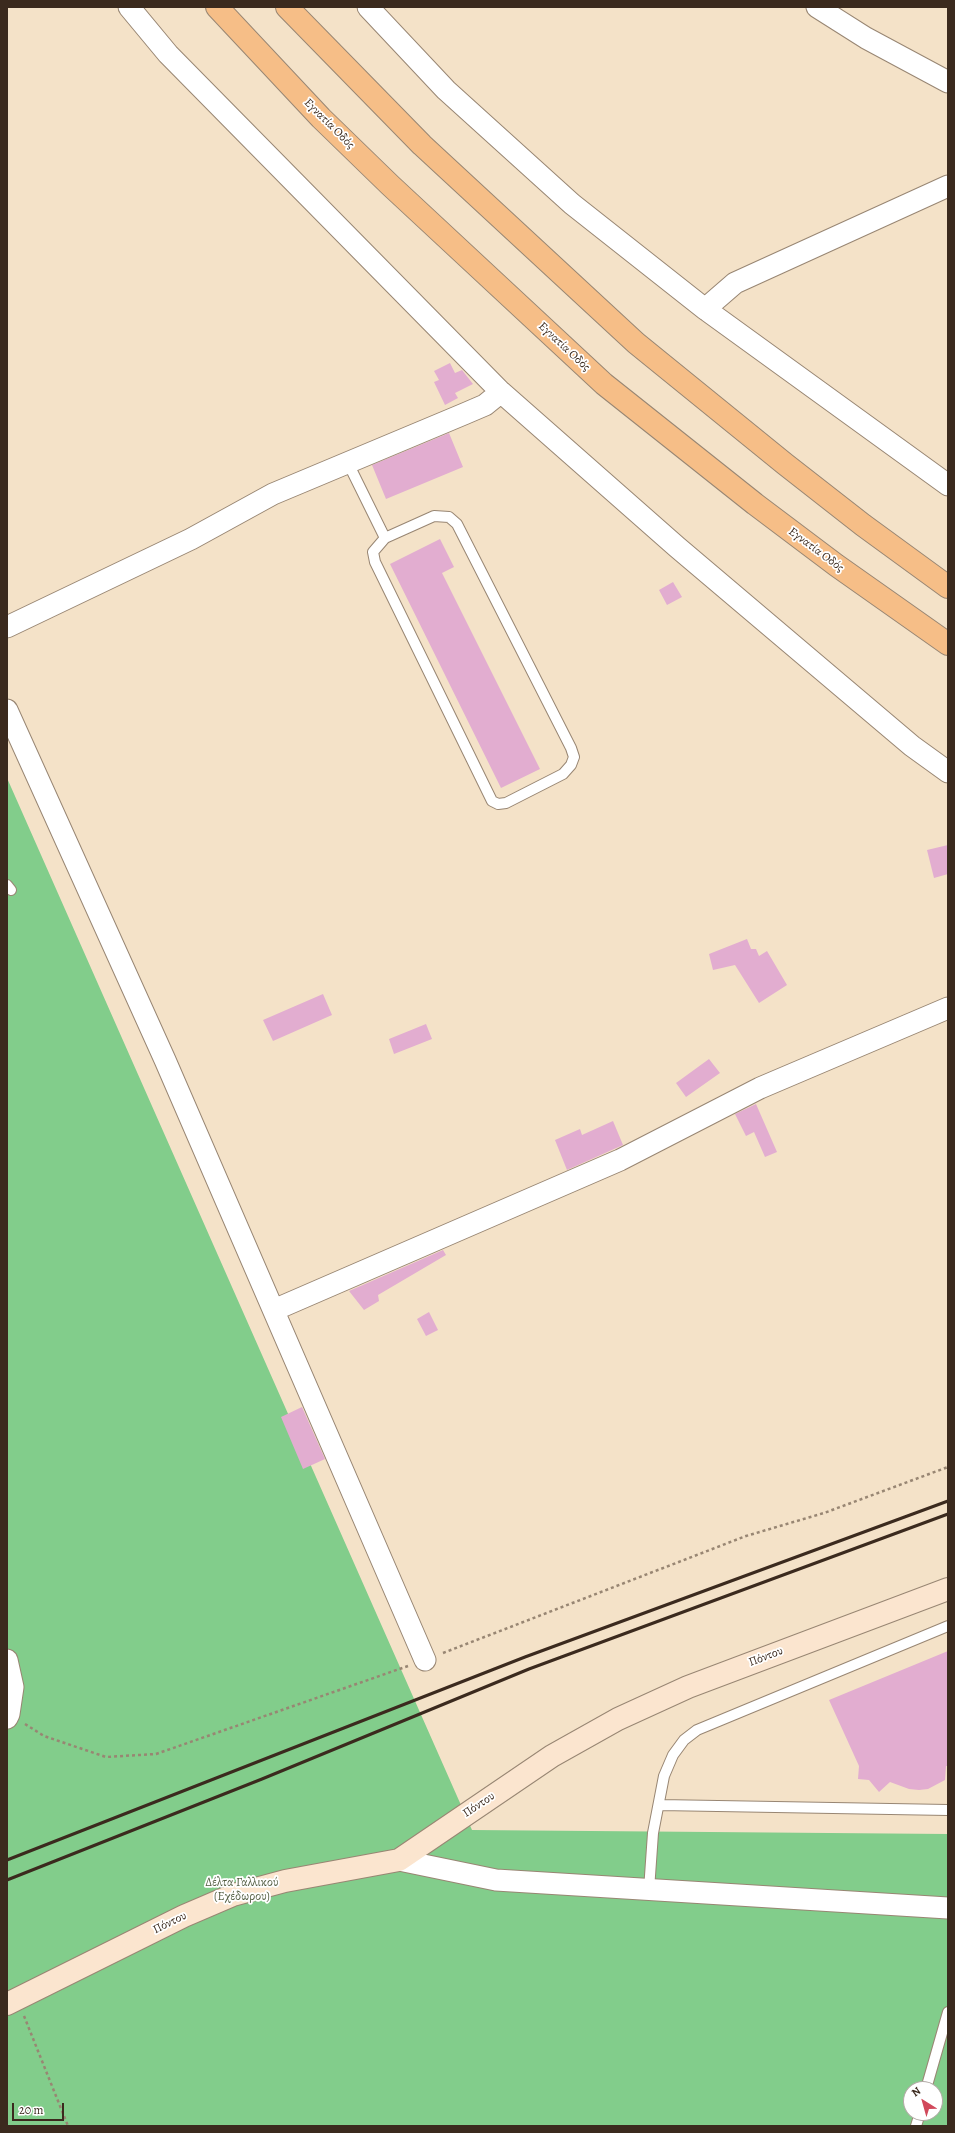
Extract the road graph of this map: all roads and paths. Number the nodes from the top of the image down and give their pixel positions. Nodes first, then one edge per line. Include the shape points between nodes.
1 (129, 7) edge
2 (217, 7) edge
3 (287, 7) edge
4 (368, 7) edge
5 (817, 7) edge
6 (948, 82) edge
7 (948, 186) edge
8 (705, 309) junction
9 (501, 392) junction
10 (348, 463) junction
11 (948, 485) edge
12 (385, 538) junction
13 (948, 587) edge
14 (7, 627) edge
15 (948, 644) edge
16 (7, 710) edge
17 (948, 772) edge
18 (948, 1008) edge
19 (274, 1310) junction
20 (948, 1467) edge
21 (948, 1589) edge
22 (948, 1626) edge
23 (7, 1660) edge
24 (425, 1660) junction
25 (8, 1716) edge
26 (660, 1805) junction
27 (948, 1810) edge
28 (399, 1860) junction
29 (649, 1890) junction
30 (948, 1910) edge
31 (12, 2001) edge
32 (948, 2012) edge
33 (928, 2081) edge
34 (68, 2126) edge

1 - 9 street via 168,54
2 - 15 highway, Εγνατία Οδός via 321,118 378,174 604,384 755,504
3 - 13 highway via 422,145 636,343 790,469
4 - 8 street via 446,90 572,204
5 - 6 street via 866,38
7 - 8 street via 735,283
8 - 11 street
9 - 10 street via 485,405
9 - 17 street via 677,547 912,746
10 - 12 lane
10 - 14 street via 273,494 191,539
12 - 12 lane via 434,516 449,517 457,524 572,748 574,758 563,774 506,803 498,804 492,801 375,562 373,552
16 - 19 street via 99,909
18 - 19 street via 760,1088 620,1160
19 - 24 street
20 - 24 path via 824,1513 746,1536
21 - 28 street, Πόντου via 688,1687 618,1719 552,1756
22 - 26 lane via 697,1730 684,1740 673,1755 664,1776
23 - 25 street via 13,1687
24 - 25 path via 156,1754 106,1757 44,1736
26 - 27 lane
26 - 29 lane via 653,1833
28 - 29 street via 496,1880
28 - 31 street, Πόντου via 285,1881 233,1895 184,1916
29 - 30 street
31 - 34 path
32 - 33 lane

